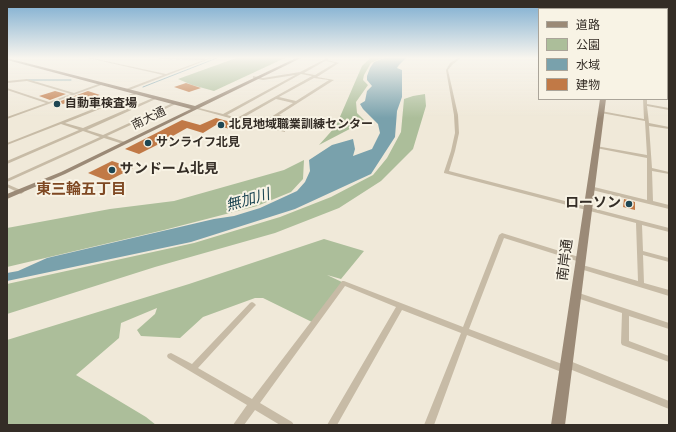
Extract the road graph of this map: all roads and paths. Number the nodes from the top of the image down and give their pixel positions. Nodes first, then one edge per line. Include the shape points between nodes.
1 (80, 78) edge
2 (158, 78) edge
3 (254, 78) edge
4 (258, 78) edge
5 (270, 78) edge
6 (292, 78) edge
7 (311, 78) edge
8 (324, 78) edge
9 (449, 78) edge
10 (7, 82) edge
11 (102, 84) junction
12 (7, 89) edge
13 (126, 90) junction
14 (136, 93) junction
15 (74, 94) junction
16 (156, 98) junction
17 (277, 98) junction
18 (603, 100) edge
19 (645, 100) edge
20 (296, 102) junction
21 (50, 103) junction
22 (176, 103) junction
23 (646, 105) junction
24 (193, 108) junction
25 (669, 109) edge
26 (7, 111) edge
27 (601, 112) junction
28 (16, 114) junction
29 (224, 115) junction
30 (275, 115) junction
31 (7, 118) edge
32 (238, 119) junction
33 (646, 122) junction
34 (62, 123) junction
35 (260, 124) junction
36 (274, 128) junction
37 (669, 128) edge
38 (83, 130) junction
39 (284, 131) dead end
40 (103, 137) junction
41 (121, 143) junction
42 (7, 144) edge
43 (596, 147) junction
44 (648, 157) junction
45 (7, 163) edge
46 (650, 169) junction
47 (669, 173) edge
48 (7, 181) edge
49 (7, 185) edge
50 (590, 188) junction
51 (19, 190) junction
52 (7, 193) edge
53 (7, 197) edge
54 (650, 202) junction
55 (669, 207) edge
56 (587, 209) junction
57 (639, 222) junction
58 (669, 230) edge
59 (640, 252) junction
60 (669, 260) edge
61 (580, 263) junction
62 (641, 285) junction
63 (669, 293) edge
64 (576, 294) junction
65 (252, 305) dead end
66 (400, 306) junction
67 (626, 311) junction
68 (669, 326) edge
69 (465, 331) junction
70 (171, 356) dead end
71 (669, 358) edge
72 (565, 366) junction
73 (193, 368) junction
74 (253, 404) junction
75 (669, 405) edge
76 (559, 424) edge
77 (238, 425) edge
78 (289, 425) edge
79 (332, 425) edge
80 (429, 425) edge

1 - 11 street
2 - 13 street
3 - 24 street, 南大通
4 - 5 street
6 - 29 street
7 - 17 street
8 - 20 street via 332,80
9 - 56 street via 457,133 446,172
10 - 15 street via 27,80
11 - 13 street
11 - 15 street
12 - 21 street
13 - 14 street
14 - 16 street
14 - 34 street
15 - 21 street
16 - 22 street
16 - 38 street
17 - 20 street
17 - 32 street
18 - 27 street, 南岸通
19 - 23 street
20 - 30 street
21 - 28 street
22 - 24 street
22 - 40 street
23 - 25 street
23 - 33 street
24 - 29 street
24 - 41 street, 南大通
26 - 28 street
27 - 33 street
27 - 43 street, 南岸通
28 - 31 street
29 - 32 street
30 - 35 street
30 - 36 street via 289,119
32 - 35 street
33 - 37 street
33 - 44 street
34 - 38 street
34 - 42 street
35 - 36 street
36 - 39 street
38 - 40 street
38 - 45 street
40 - 41 street
40 - 48 street
41 - 51 street, 南大通
43 - 44 street
43 - 50 street, 南岸通
44 - 46 street
46 - 47 street
46 - 54 street
49 - 51 street
50 - 54 street
50 - 56 street, 南岸通
51 - 52 street, 南大通
51 - 53 street, 南大通
54 - 55 street
56 - 57 street
56 - 61 street, 南岸通
57 - 58 street
57 - 59 street
59 - 60 street
59 - 62 street
61 - 62 street
61 - 64 street, 南岸通
61 - 69 street via 502,235
62 - 63 street
64 - 67 street
64 - 72 street, 南岸通
65 - 73 street
66 - 69 street
66 - 74 street via 344,283
66 - 79 street
67 - 68 street
67 - 71 street via 625,343
69 - 72 street
69 - 80 street
70 - 73 street
72 - 75 street
72 - 76 street, 南岸通
73 - 74 street
74 - 77 street
74 - 78 street

